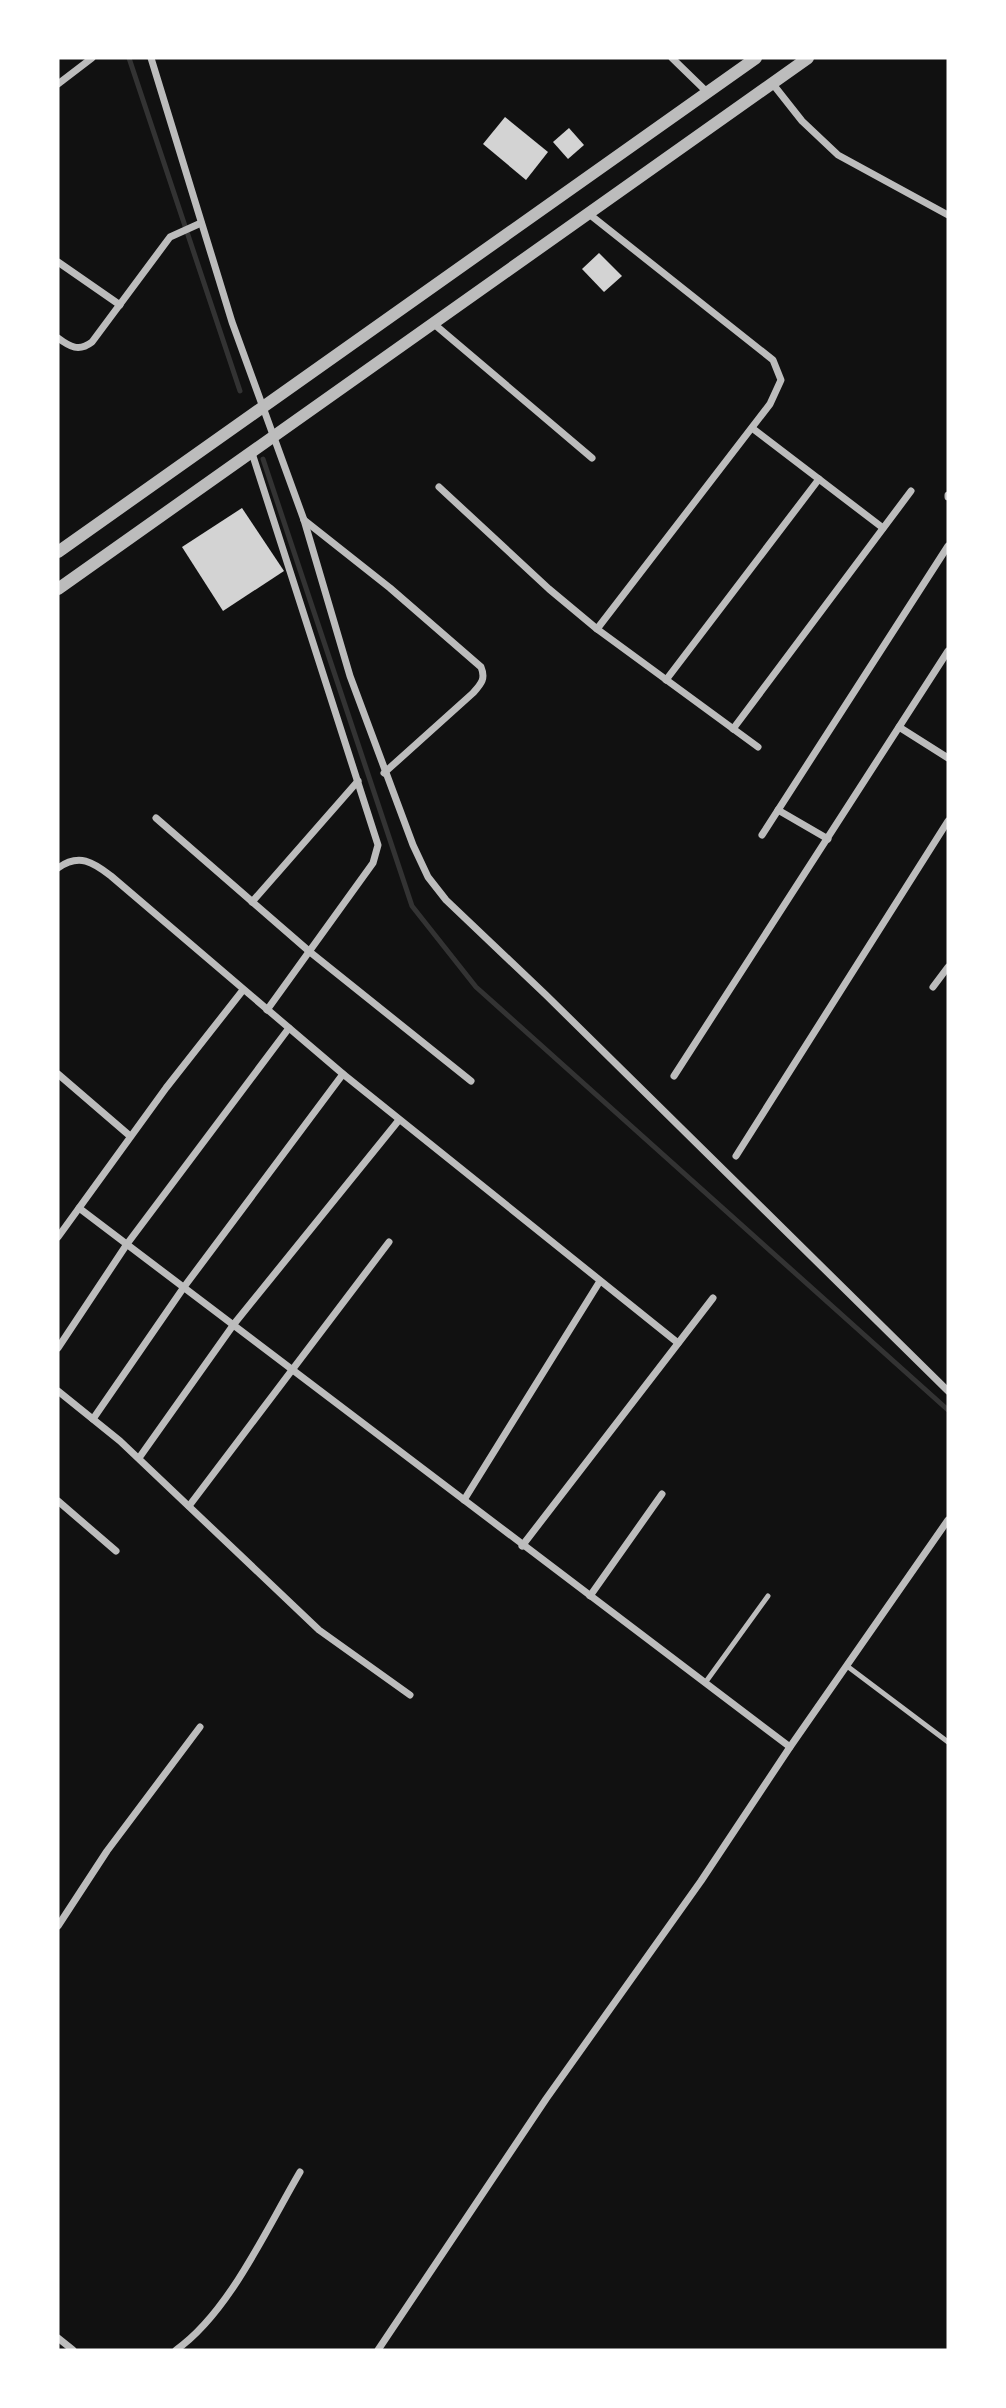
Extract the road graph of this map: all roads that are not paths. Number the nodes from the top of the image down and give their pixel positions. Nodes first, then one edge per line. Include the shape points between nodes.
1 (92, 58) edge
2 (151, 58) edge
3 (672, 58) edge
4 (757, 58) edge
5 (808, 58) edge
6 (772, 83) junction
7 (58, 84) edge
8 (708, 93) junction
9 (589, 214) junction
10 (948, 215) edge
11 (198, 224) junction
12 (58, 262) edge
13 (120, 305) junction
14 (434, 324) junction
15 (58, 338) edge
16 (264, 409) junction
17 (752, 428) junction
18 (274, 438) junction
19 (252, 453) junction
20 (592, 458) dead end
21 (819, 479) junction
22 (439, 487) dead end
23 (911, 491) dead end
24 (303, 520) junction
25 (883, 528) junction
26 (948, 546) edge
27 (58, 552) edge
28 (58, 589) edge
29 (597, 629) junction
30 (948, 651) edge
31 (666, 680) junction
32 (899, 727) junction
33 (733, 729) junction
34 (758, 747) dead end
35 (948, 758) edge
36 (384, 773) junction
37 (358, 781) junction
38 (778, 810) junction
39 (156, 818) dead end
40 (948, 821) edge
41 (762, 835) dead end
42 (828, 839) junction
43 (58, 868) edge
44 (252, 902) junction
45 (310, 952) junction
46 (948, 967) edge
47 (933, 987) dead end
48 (243, 990) junction
49 (267, 1010) junction
50 (289, 1028) junction
51 (58, 1074) edge
52 (343, 1074) junction
53 (674, 1076) dead end
54 (471, 1081) dead end
55 (399, 1120) junction
56 (130, 1136) junction
57 (736, 1156) dead end
58 (79, 1208) junction
59 (58, 1237) edge
60 (389, 1242) dead end
61 (127, 1244) junction
62 (600, 1280) junction
63 (184, 1287) junction
64 (713, 1298) dead end
65 (234, 1324) junction
66 (678, 1343) junction
67 (58, 1348) edge
68 (292, 1368) junction
69 (58, 1391) edge
70 (948, 1391) edge
71 (93, 1419) junction
72 (139, 1458) junction
73 (662, 1494) dead end
74 (464, 1500) junction
75 (58, 1501) edge
76 (189, 1506) junction
77 (948, 1520) edge
78 (522, 1545) junction
79 (116, 1551) dead end
80 (590, 1596) junction
81 (768, 1596) dead end
82 (847, 1666) junction
83 (705, 1683) junction
84 (410, 1695) dead end
85 (200, 1727) dead end
86 (948, 1742) edge
87 (790, 1747) junction
88 (58, 1926) edge
89 (300, 2172) dead end
90 (58, 2338) edge
91 (73, 2350) edge
92 (176, 2350) edge
93 (377, 2350) edge

1 - 7 street
2 - 11 street
3 - 8 street
4 - 8 street
5 - 6 street
6 - 9 street
6 - 10 street via 802,121 838,155
8 - 16 street
9 - 14 street
9 - 17 street via 773,360 781,372 780,388
11 - 13 street via 170,237
11 - 16 street
12 - 13 street
13 - 15 street via 84,348
14 - 18 street
14 - 20 street
16 - 18 street
16 - 27 street
17 - 21 street
17 - 29 street
18 - 19 street
18 - 24 street
19 - 28 street
19 - 37 street
21 - 25 street
21 - 31 street
22 - 29 street
23 - 25 street
24 - 36 street
24 - 36 street via 390,588 484,674 473,693
25 - 33 street
26 - 38 street
29 - 31 street
30 - 32 street
31 - 33 street
32 - 35 street
32 - 42 street
33 - 34 street
36 - 70 street via 428,877 446,900
37 - 44 street
37 - 45 street via 376,832 377,855
38 - 41 street
38 - 42 street
39 - 44 street
40 - 57 street
42 - 53 street
43 - 48 street via 76,859 94,863
44 - 45 street
45 - 49 street
45 - 54 street
46 - 47 street
48 - 49 street
48 - 56 street
49 - 50 street
50 - 52 street
50 - 61 street
51 - 56 street
52 - 55 street
52 - 63 street
55 - 62 street
55 - 65 street
56 - 58 street
58 - 59 street
58 - 61 street
60 - 68 street
61 - 63 street
61 - 67 street
62 - 66 street
62 - 74 street
63 - 65 street
63 - 71 street
64 - 66 street
65 - 68 street
65 - 72 street
66 - 78 street
68 - 74 street
68 - 76 street
69 - 71 street
71 - 72 street
72 - 76 street
73 - 80 street
74 - 78 street
75 - 79 street
76 - 84 street via 319,1630
77 - 82 street
78 - 80 street
80 - 83 street
81 - 83 lane
82 - 86 lane
82 - 87 street
83 - 87 street
85 - 88 street via 107,1851
87 - 93 street
89 - 92 street via 232,2286
90 - 91 street

